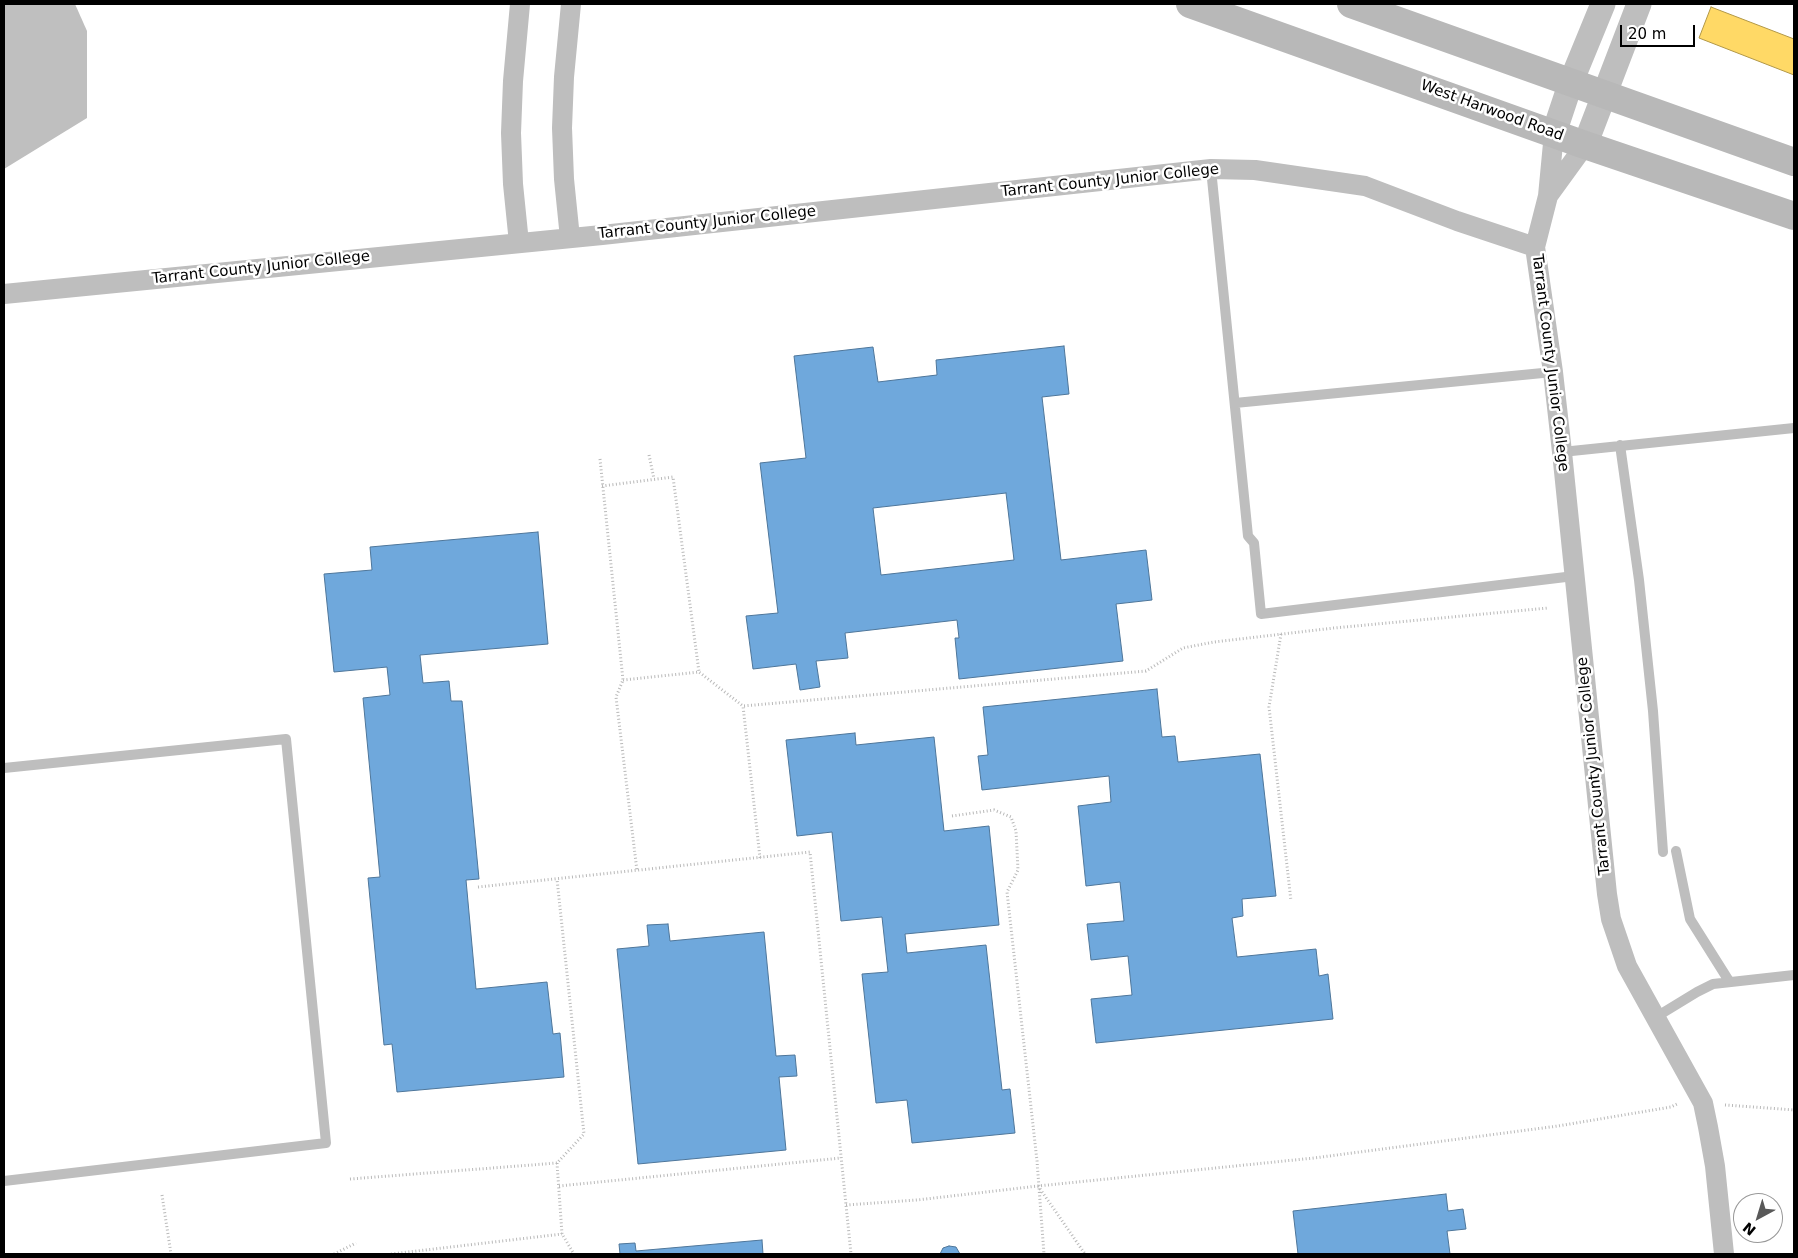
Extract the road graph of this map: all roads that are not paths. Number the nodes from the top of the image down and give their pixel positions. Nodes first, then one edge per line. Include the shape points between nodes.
1 (520, 4) edge
2 (571, 4) edge
3 (1190, 4) edge
4 (1351, 4) edge
5 (1602, 4) edge
6 (1639, 4) edge
7 (1571, 82) junction
8 (1605, 94) junction
9 (1554, 133) junction
10 (1585, 145) junction
11 (1794, 162) edge
12 (1211, 169) junction
13 (1548, 196) junction
14 (1794, 216) edge
15 (570, 238) junction
16 (519, 243) junction
17 (1535, 247) junction
18 (4, 294) edge
19 (1553, 372) junction
20 (1235, 403) junction
21 (1794, 428) edge
22 (1620, 445) junction
23 (1562, 452) junction
24 (1574, 576) junction
25 (4, 768) edge
26 (1676, 851) dead end
27 (1663, 852) dead end
28 (1794, 975) edge
29 (1729, 981) junction
30 (1656, 1017) junction
31 (4, 1181) edge
32 (1724, 1254) edge

1 - 16 street via 512,81 511,133
2 - 15 street via 562,128
3 - 9 main road, West Harwood Road
4 - 7 main road
5 - 7 street
6 - 8 street
7 - 8 main road
7 - 9 street
8 - 10 street
8 - 11 main road
9 - 10 main road, West Harwood Road
9 - 13 street
10 - 13 street
10 - 14 main road, West Harwood Road
12 - 15 street, Tarrant County Junior College
12 - 17 street, Tarrant County Junior College via 1254,170 1365,186
12 - 20 lane
13 - 17 street
15 - 16 street, Tarrant County Junior College
16 - 18 street, Tarrant County Junior College
17 - 19 street, Tarrant County Junior College
19 - 20 lane
19 - 23 street, Tarrant County Junior College
20 - 24 lane via 1248,536 1254,544 1261,614
21 - 22 lane
22 - 23 lane
22 - 27 lane via 1653,712
23 - 24 street, Tarrant County Junior College
24 - 30 street, Tarrant County Junior College via 1606,894 1627,966
25 - 31 lane via 286,740 326,1143
26 - 29 lane via 1690,919
28 - 29 lane
29 - 30 lane via 1705,987
30 - 32 street, Tarrant County Junior College via 1703,1103 1715,1166

